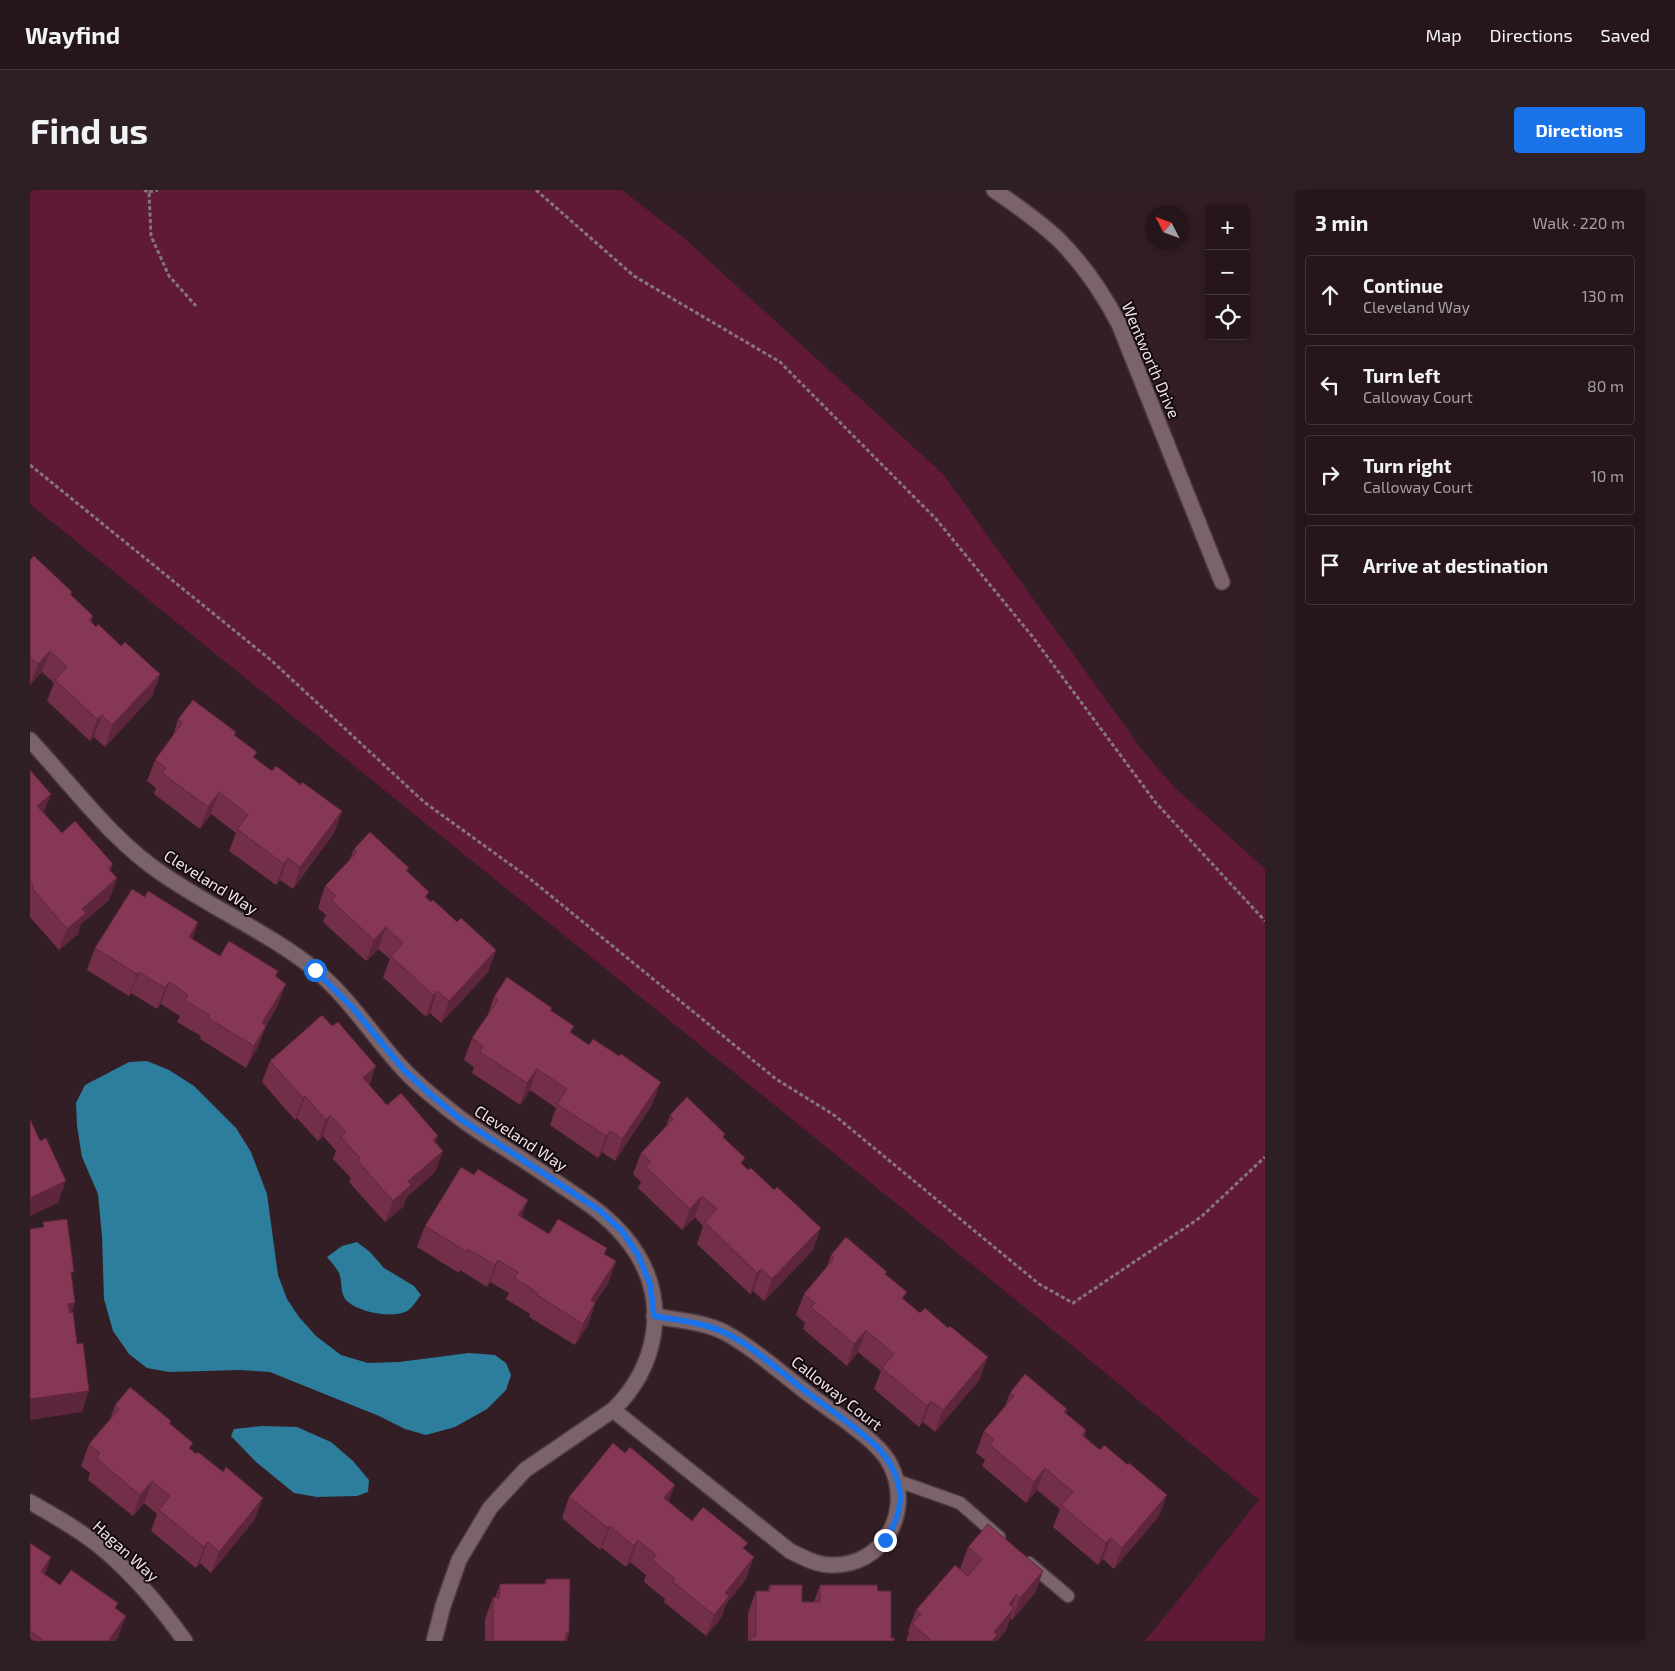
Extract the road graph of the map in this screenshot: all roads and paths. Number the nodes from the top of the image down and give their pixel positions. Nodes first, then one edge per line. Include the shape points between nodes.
1 (144, 190) edge
2 (158, 190) edge
3 (536, 190) edge
4 (994, 190) edge
5 (149, 192) junction
6 (196, 306) dead end
7 (30, 465) edge
8 (1222, 582) dead end
9 (30, 740) edge
10 (1265, 921) edge
11 (1265, 1157) edge
12 (654, 1316) junction
13 (613, 1410) junction
14 (898, 1481) junction
15 (30, 1502) edge
16 (1068, 1596) dead end
17 (185, 1641) edge
18 (434, 1641) edge

1 - 5 path
2 - 5 path
3 - 10 path via 634,276 780,362 936,519 1032,636 1156,803
4 - 8 street, Wentworth Drive via 1058,240 1106,299 1119,324
5 - 6 path via 151,236 169,276
7 - 11 path via 272,661 424,802 530,878 776,1079 834,1115 1038,1284 1073,1303 1201,1217
9 - 12 street, Cleveland Way via 138,856 292,952 353,1008 404,1070 430,1094 459,1118 599,1210 622,1231 638,1255 650,1284
12 - 13 street, Cleveland Way via 654,1335 641,1374
12 - 14 street, Calloway Court via 711,1327 750,1349 873,1443 890,1463
13 - 14 street, Calloway Court via 790,1551 816,1562 830,1565 856,1560 885,1540 900,1502
13 - 18 street, Cleveland Way via 525,1470 490,1508 459,1560
14 - 16 lane via 960,1503
15 - 17 street, Hagan Way via 86,1536 111,1557 146,1590

